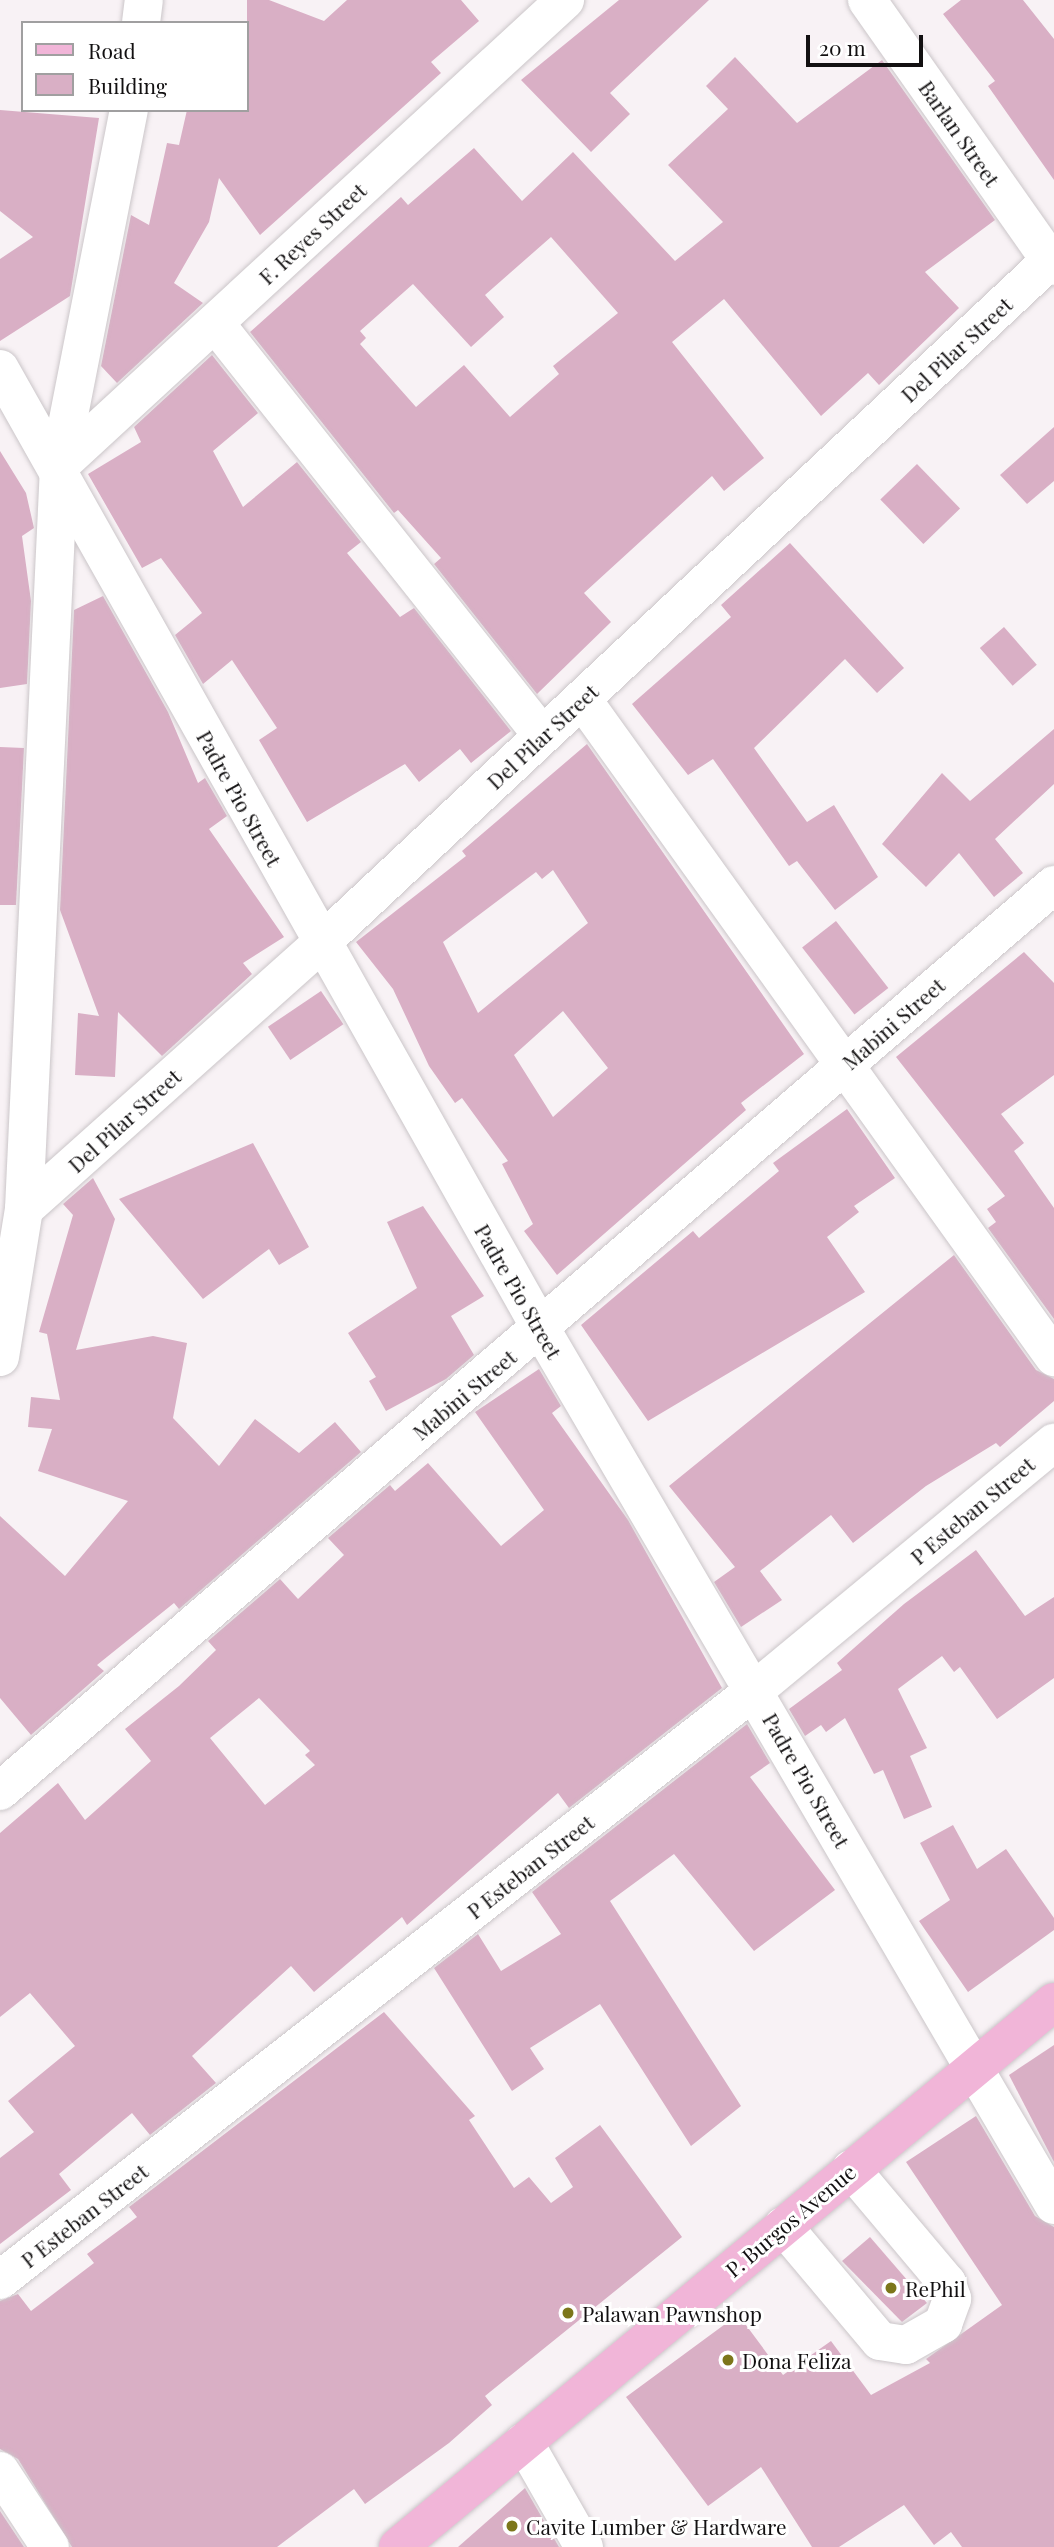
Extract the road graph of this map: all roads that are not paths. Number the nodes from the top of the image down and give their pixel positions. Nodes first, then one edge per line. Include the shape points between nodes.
1 (144, 0) edge
2 (565, 0) edge
3 (867, 0) edge
4 (141, 21) edge
5 (129, 112) edge
6 (1053, 261) edge
7 (215, 323) junction
8 (0, 369) edge
9 (59, 466) junction
10 (582, 699) junction
11 (542, 735) junction
12 (1054, 886) edge
13 (320, 944) junction
14 (845, 1065) junction
15 (24, 1209) junction
16 (541, 1329) junction
17 (0, 1357) edge
18 (1054, 1357) edge
19 (1054, 1443) edge
20 (755, 1690) junction
21 (0, 1791) edge
22 (1054, 2002) edge
23 (973, 2067) junction
24 (851, 2169) junction
25 (1054, 2205) edge
26 (783, 2226) junction
27 (0, 2280) edge
28 (524, 2442) junction
29 (0, 2471) edge
30 (50, 2547) edge
31 (398, 2547) edge
32 (584, 2547) edge

1 - 4 street
2 - 7 street, F. Reyes Street
3 - 6 street, Barlan Street
5 - 9 street
6 - 10 street, Del Pilar Street
7 - 9 street, F. Reyes Street
7 - 11 street
8 - 9 street, Padre Pio Street
9 - 13 street, Padre Pio Street
9 - 15 street
10 - 11 street, Del Pilar Street
10 - 14 street
11 - 13 street, Del Pilar Street
12 - 14 street, Mabini Street
13 - 15 street, Del Pilar Street
13 - 16 street, Padre Pio Street
14 - 16 street, Mabini Street
14 - 18 street
15 - 17 street
16 - 20 street, Padre Pio Street
16 - 21 street, Mabini Street
19 - 20 street, P Esteban Street
20 - 23 street, Padre Pio Street
20 - 27 street, P Esteban Street
22 - 23 main road, P. Burgos Avenue
23 - 24 main road, P. Burgos Avenue
23 - 25 street, Padre Pio Street
24 - 26 main road, P. Burgos Avenue
24 - 26 street via 947,2283 952,2299 943,2324 906,2344 880,2342
26 - 28 main road, P. Burgos Avenue
28 - 31 main road, P. Burgos Avenue
28 - 32 street
29 - 30 street

